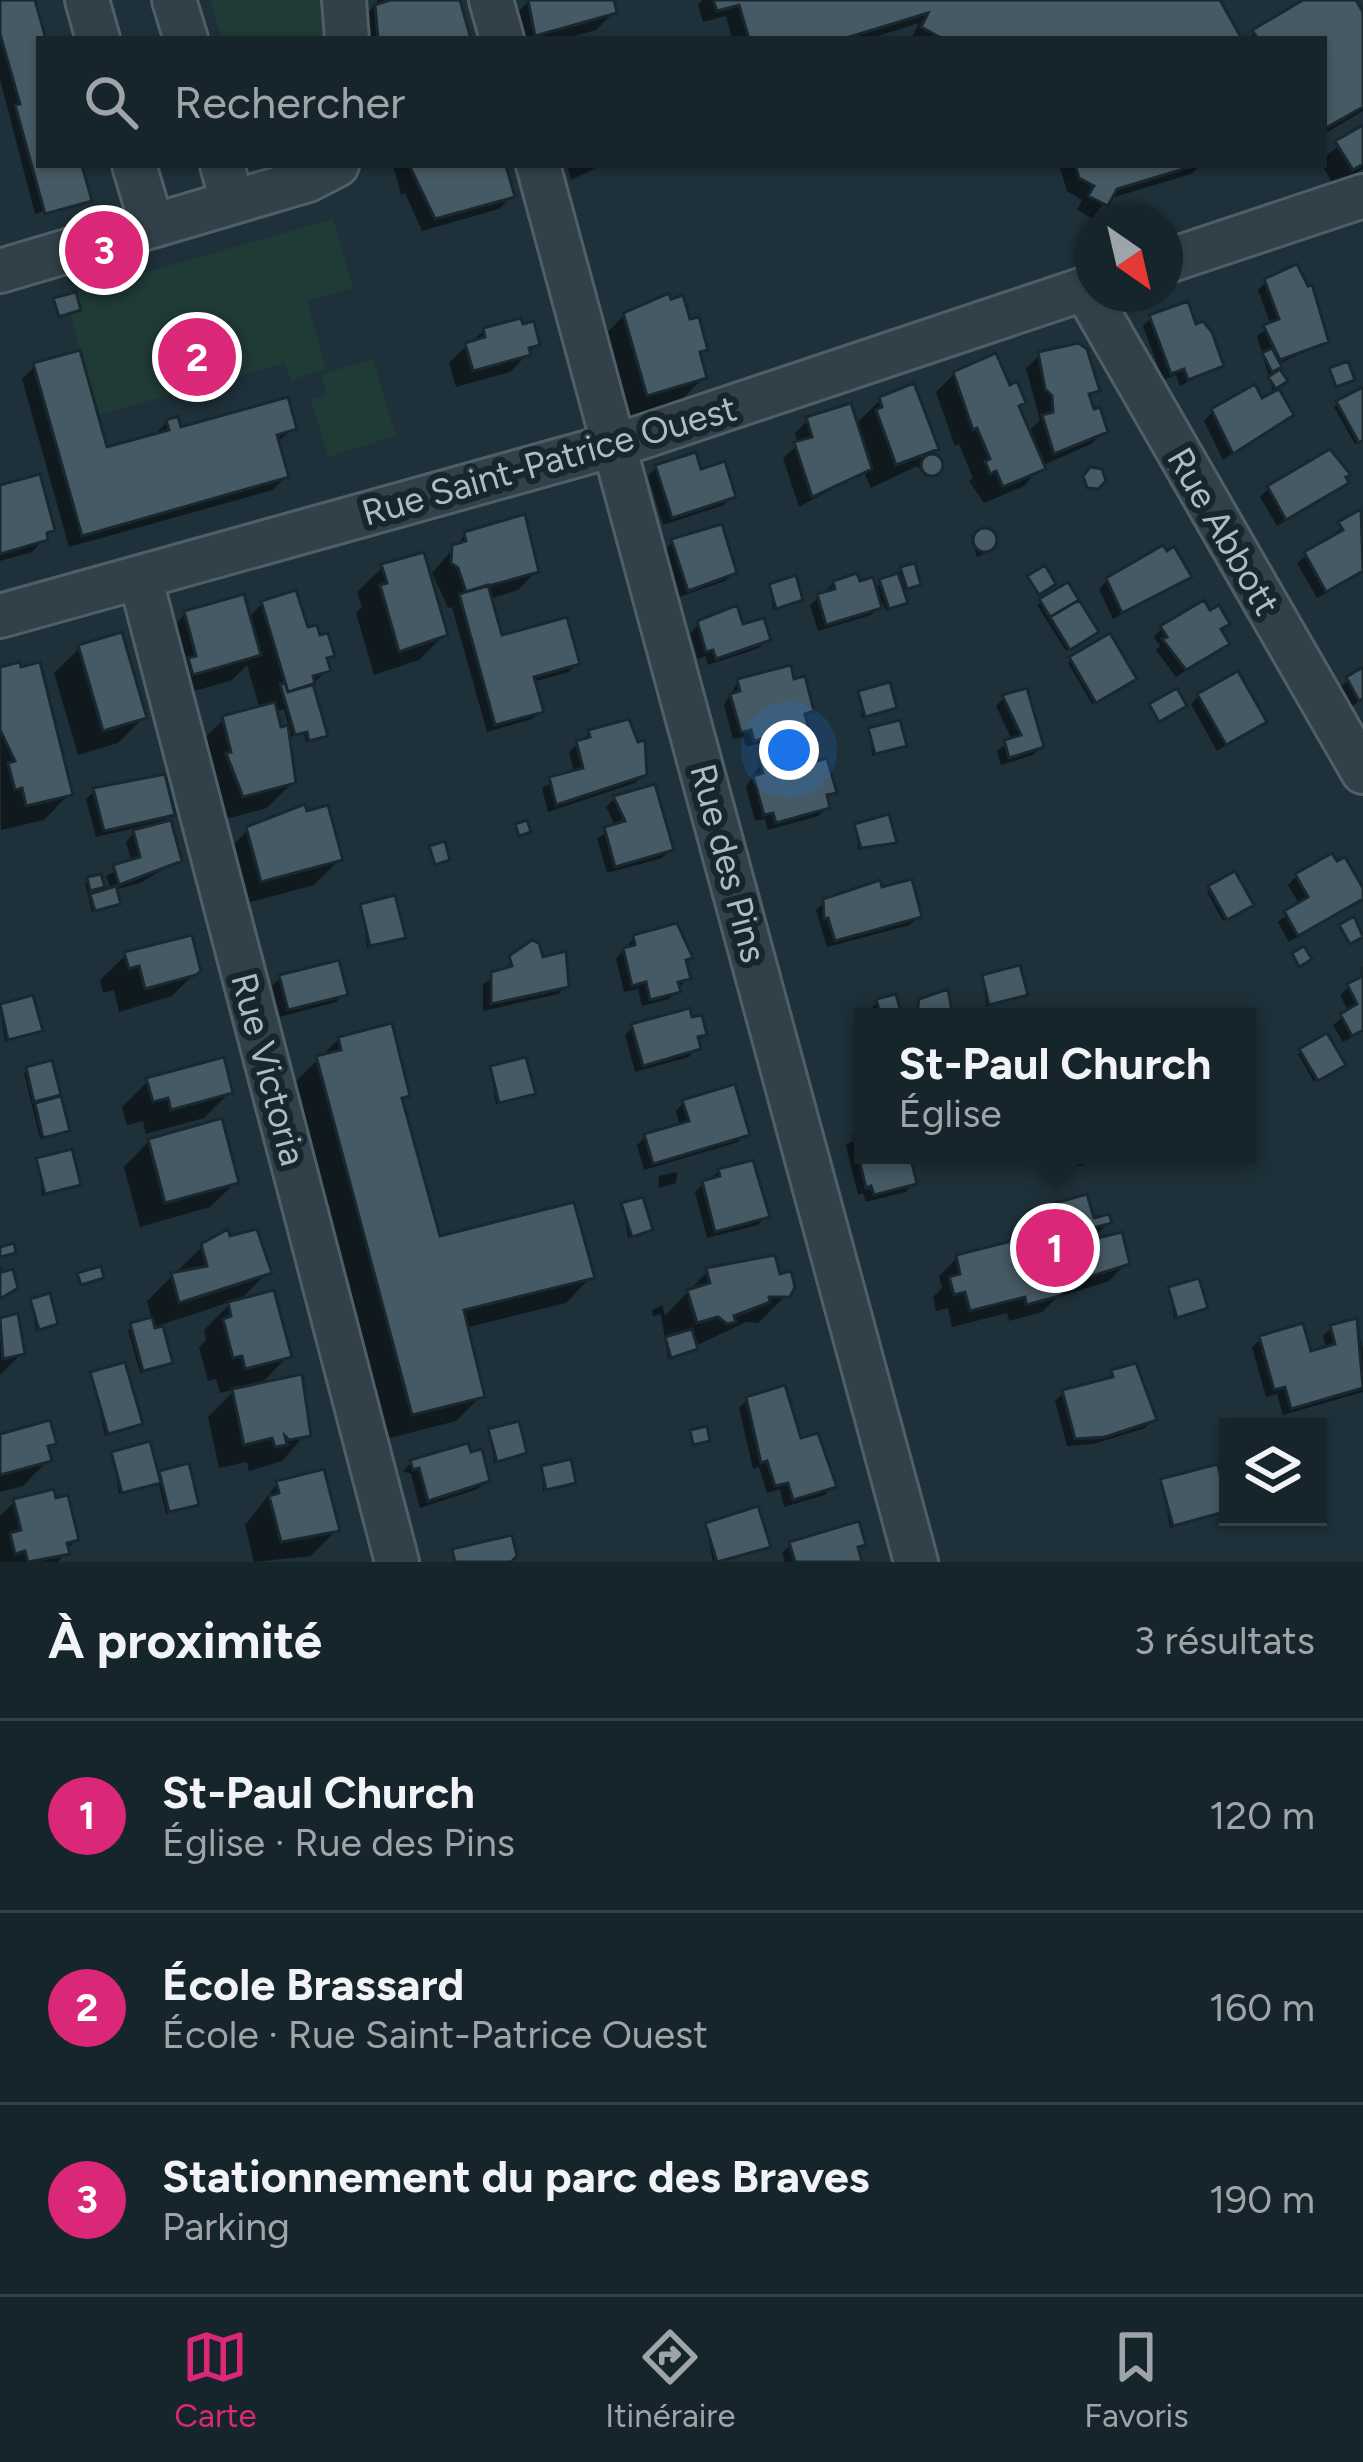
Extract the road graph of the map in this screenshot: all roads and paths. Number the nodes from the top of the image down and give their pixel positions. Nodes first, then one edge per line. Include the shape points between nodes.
1 (87, 0) edge
2 (174, 0) edge
3 (344, 0) edge
4 (491, 0) edge
5 (97, 36) edge
6 (185, 36) edge
7 (347, 36) edge
8 (501, 36) edge
9 (135, 168) edge
10 (332, 168) edge
11 (542, 178) edge
12 (227, 183) edge
13 (1363, 196) edge
14 (152, 225) junction
15 (1183, 256) edge
16 (0, 271) edge
17 (1075, 293) edge
18 (1103, 312) edge
19 (617, 444) junction
20 (140, 577) junction
21 (0, 616) edge
22 (1363, 772) edge
23 (398, 1562) edge
24 (916, 1562) edge

1 - 5 street
2 - 6 street
3 - 7 street
4 - 8 street
9 - 14 street
10 - 12 street via 320,176
11 - 19 street, Rue des Pins
12 - 14 street
13 - 15 street
14 - 16 street
17 - 19 street, Rue Saint-Patrice Ouest
18 - 22 street, Rue Abbott
19 - 20 street, Rue Saint-Patrice Ouest
19 - 24 street, Rue des Pins
20 - 21 street, Rue Saint-Patrice Ouest
20 - 23 street, Rue Victoria

